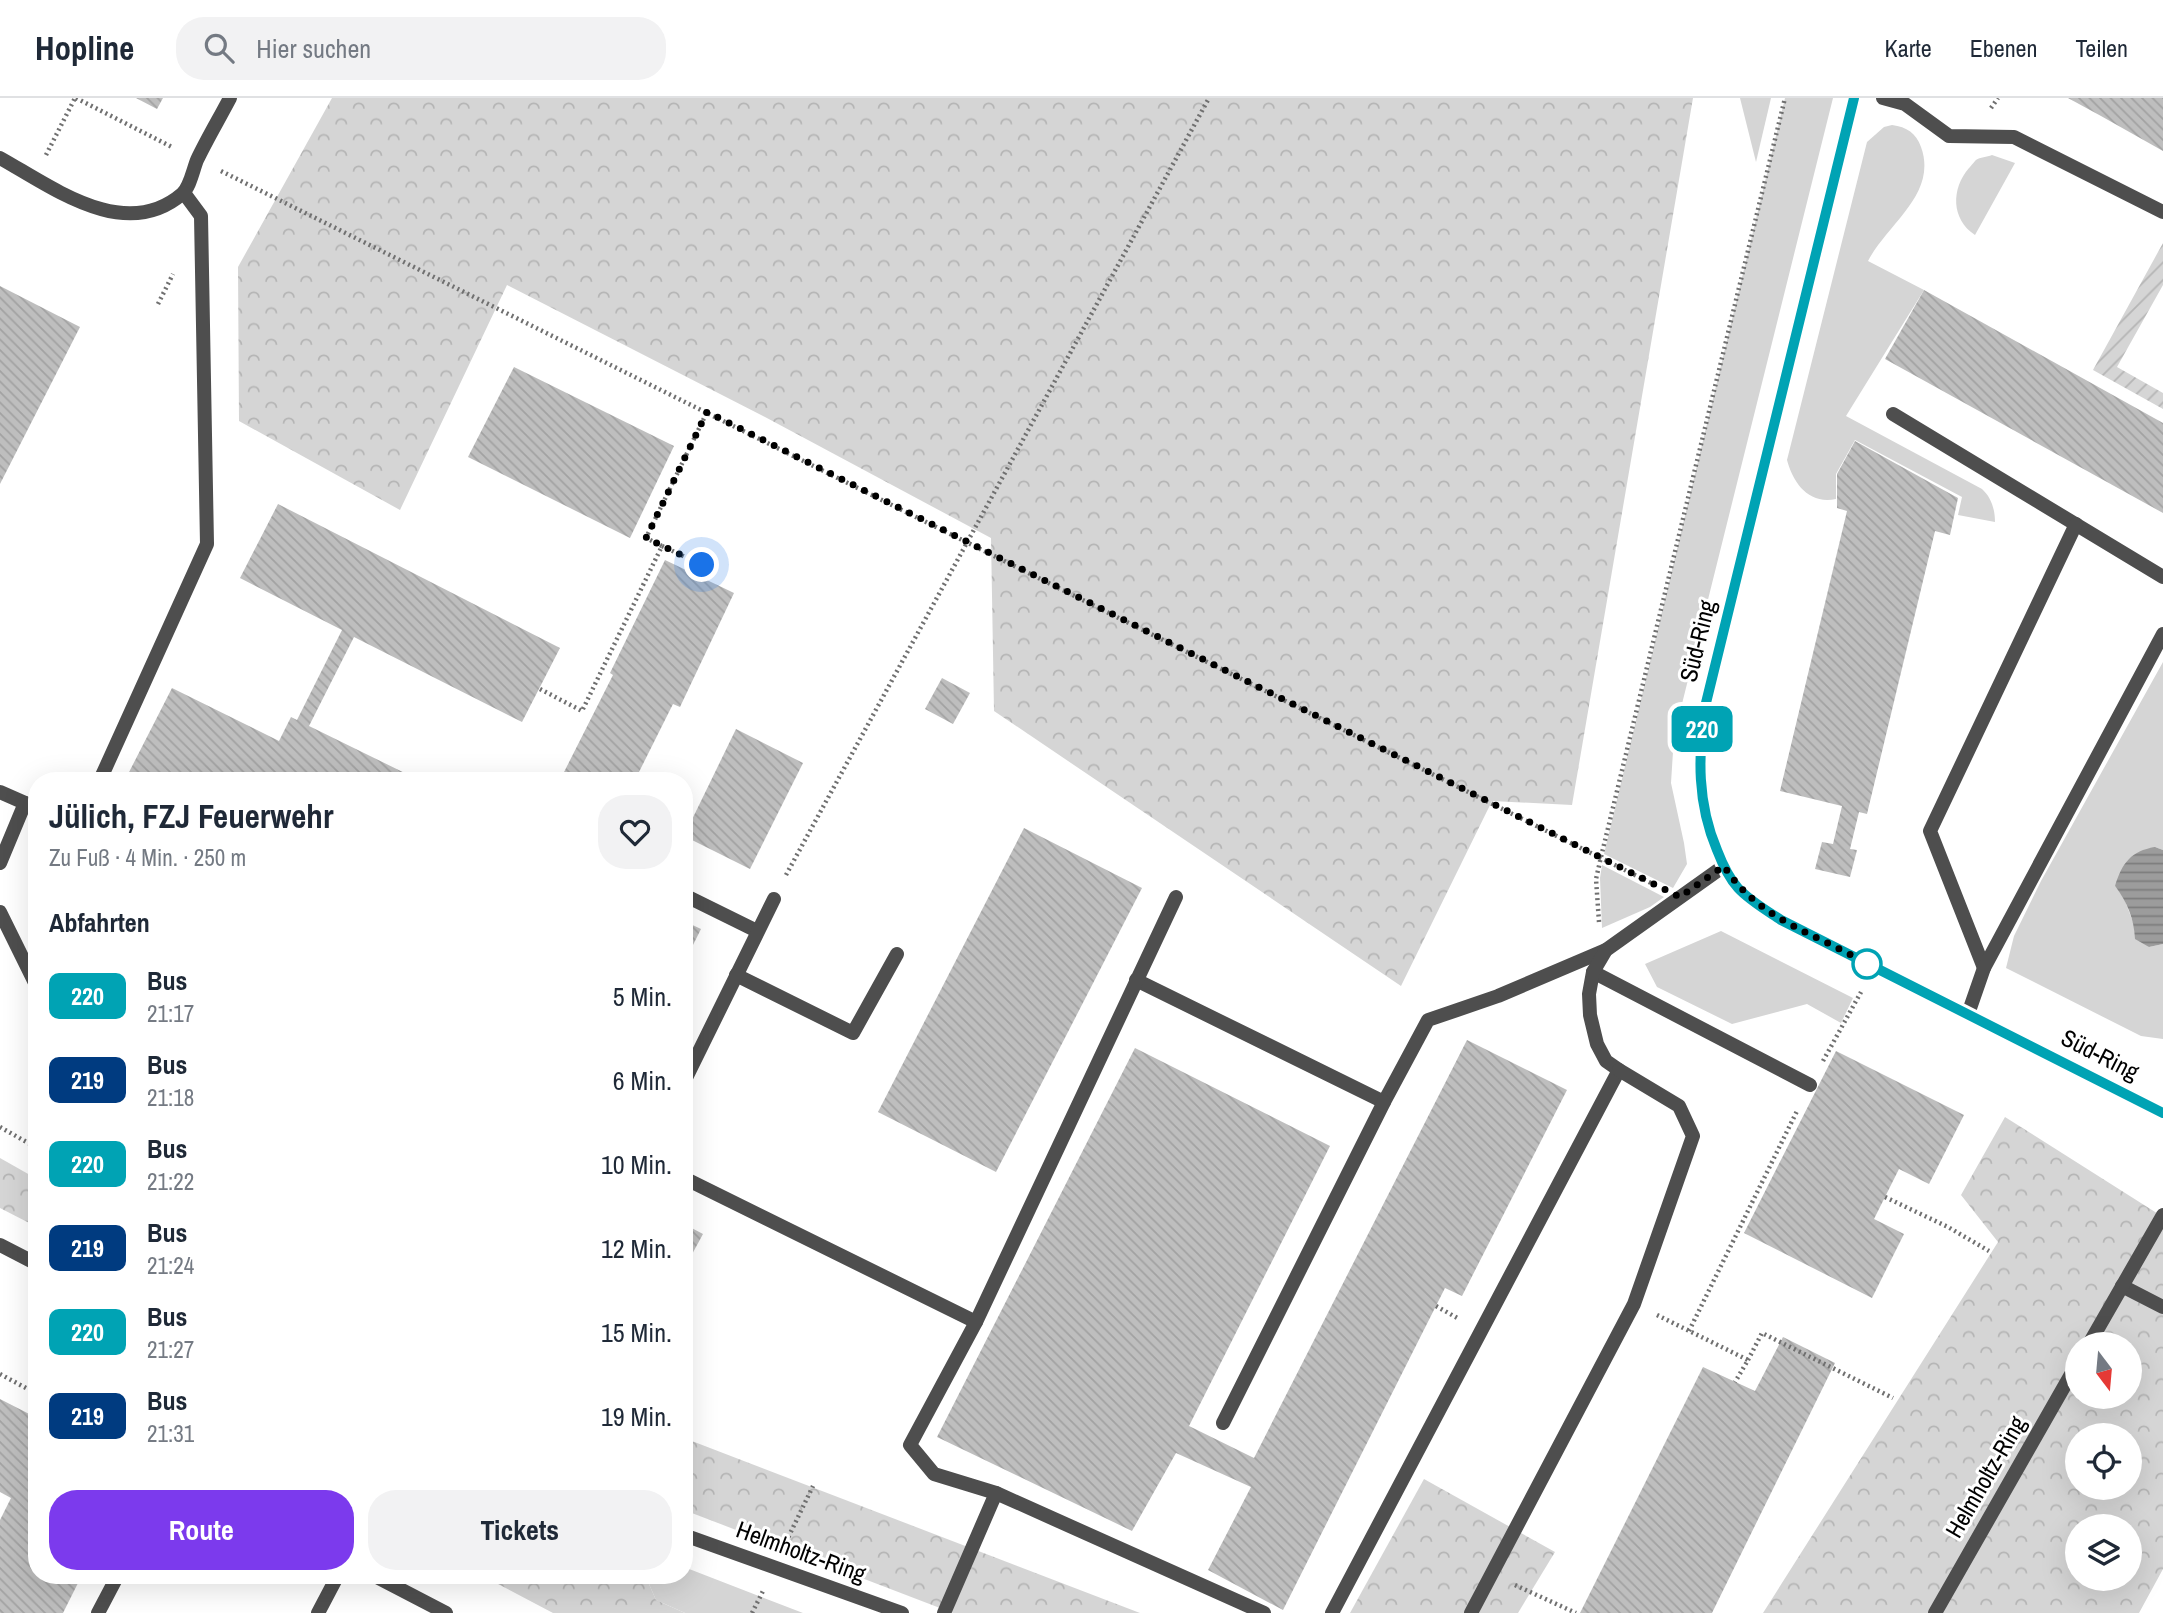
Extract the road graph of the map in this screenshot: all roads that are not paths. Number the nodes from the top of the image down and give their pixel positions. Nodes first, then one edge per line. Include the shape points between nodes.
1 (230, 98) edge
2 (1854, 98) edge
3 (1883, 98) edge
4 (0, 158) edge
5 (184, 193) junction
6 (2163, 212) edge
7 (1893, 414) dead end
8 (2076, 524) junction
9 (2163, 577) edge
10 (2163, 634) edge
11 (104, 772) edge
12 (0, 792) edge
13 (28, 806) edge
14 (28, 813) edge
15 (0, 863) edge
16 (1724, 866) junction
17 (1176, 897) dead end
18 (693, 899) edge
19 (774, 899) road end
20 (0, 912) edge
21 (757, 931) junction
22 (1606, 950) junction
23 (897, 954) dead end
24 (28, 968) edge
25 (1984, 968) junction
26 (1593, 972) junction
27 (736, 975) junction
28 (1136, 980) junction
29 (1968, 1014) junction
30 (693, 1063) edge
31 (1619, 1070) junction
32 (1810, 1085) road end
33 (1384, 1102) junction
34 (2163, 1113) edge
35 (693, 1182) edge
36 (2163, 1215) edge
37 (0, 1245) edge
38 (28, 1259) edge
39 (2122, 1286) junction
40 (2163, 1307) edge
41 (976, 1322) junction
42 (2096, 1332) edge
43 (2065, 1385) edge
44 (1223, 1423) dead end
45 (996, 1493) junction
46 (693, 1538) edge
47 (113, 1584) edge
48 (333, 1584) edge
49 (390, 1584) edge
50 (98, 1613) edge
51 (318, 1613) edge
52 (446, 1613) edge
53 (902, 1613) edge
54 (944, 1613) edge
55 (1264, 1613) edge
56 (1332, 1613) edge
57 (1471, 1613) edge
58 (1935, 1613) edge

1 - 5 street
2 - 16 street, Süd-Ring via 1705,707 1700,784 1705,819
3 - 6 street via 1905,104 1949,136 2014,137
4 - 5 street via 84,205 115,213 152,210
5 - 11 street via 201,216 206,544
7 - 8 street
8 - 9 street
8 - 25 street via 1930,831
10 - 25 street
12 - 13 street
14 - 15 street
16 - 22 street
16 - 29 street, Süd-Ring via 1737,887 1781,920
17 - 28 street
18 - 21 street
19 - 21 street
20 - 24 street
21 - 27 street
22 - 26 street
22 - 33 street via 1428,1020
23 - 27 street via 853,1033
25 - 29 street
26 - 31 street via 1590,1015 1597,1045 1606,1061
26 - 32 street
27 - 30 street
28 - 33 street
28 - 41 street
29 - 34 street, Süd-Ring
31 - 56 street
31 - 57 street via 1679,1106 1693,1136 1634,1304
33 - 44 street
35 - 41 street
36 - 39 street
37 - 38 street
39 - 40 street
39 - 42 street
41 - 45 street via 910,1445 934,1474
43 - 58 street, Helmholtz-Ring
45 - 54 street
45 - 55 street
46 - 53 street, Helmholtz-Ring
47 - 50 street
48 - 51 street
49 - 52 street

